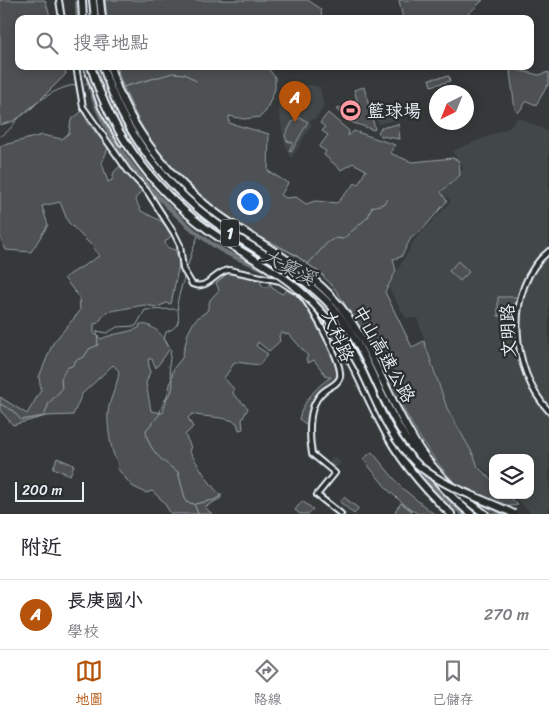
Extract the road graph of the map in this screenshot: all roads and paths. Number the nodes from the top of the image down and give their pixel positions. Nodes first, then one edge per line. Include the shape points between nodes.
1 (59, 0) edge
2 (81, 0) edge
3 (94, 0) edge
4 (100, 0) edge
5 (61, 15) edge
6 (82, 15) edge
7 (95, 15) edge
8 (102, 15) edge
9 (76, 70) edge
10 (90, 70) edge
11 (91, 70) edge
12 (104, 70) edge
13 (111, 70) edge
14 (549, 251) edge
15 (549, 411) edge
16 (341, 514) edge
17 (451, 514) edge
18 (472, 514) edge
19 (484, 514) edge
20 (514, 514) edge

1 - 5 street
2 - 6 highway
3 - 7 highway
4 - 8 highway
9 - 16 street, 大科路 via 81,103 92,123 174,232 189,281 197,286 210,282 226,270 284,282 305,300 322,326 340,373 337,382 318,397 309,424 312,454 335,472 317,495
10 - 17 highway, 1, bridge via 112,126 171,201 212,236 300,293 320,314 346,351 397,452 426,490
11 - 20 highway, 1, bridge via 122,136 173,198 219,237 289,281 325,315 354,355 389,429 410,456 435,477
12 - 18 highway, 中山高速公路 / 1 via 131,131 157,166 189,200 224,229 289,270 334,310 354,338 410,447 439,484
13 - 19 highway, 中山高速公路 / 1 via 137,126 184,185 227,222 310,277 338,304 359,333 421,450 446,480
14 - 15 street, 文明路 via 528,275 520,295 519,312 524,370

